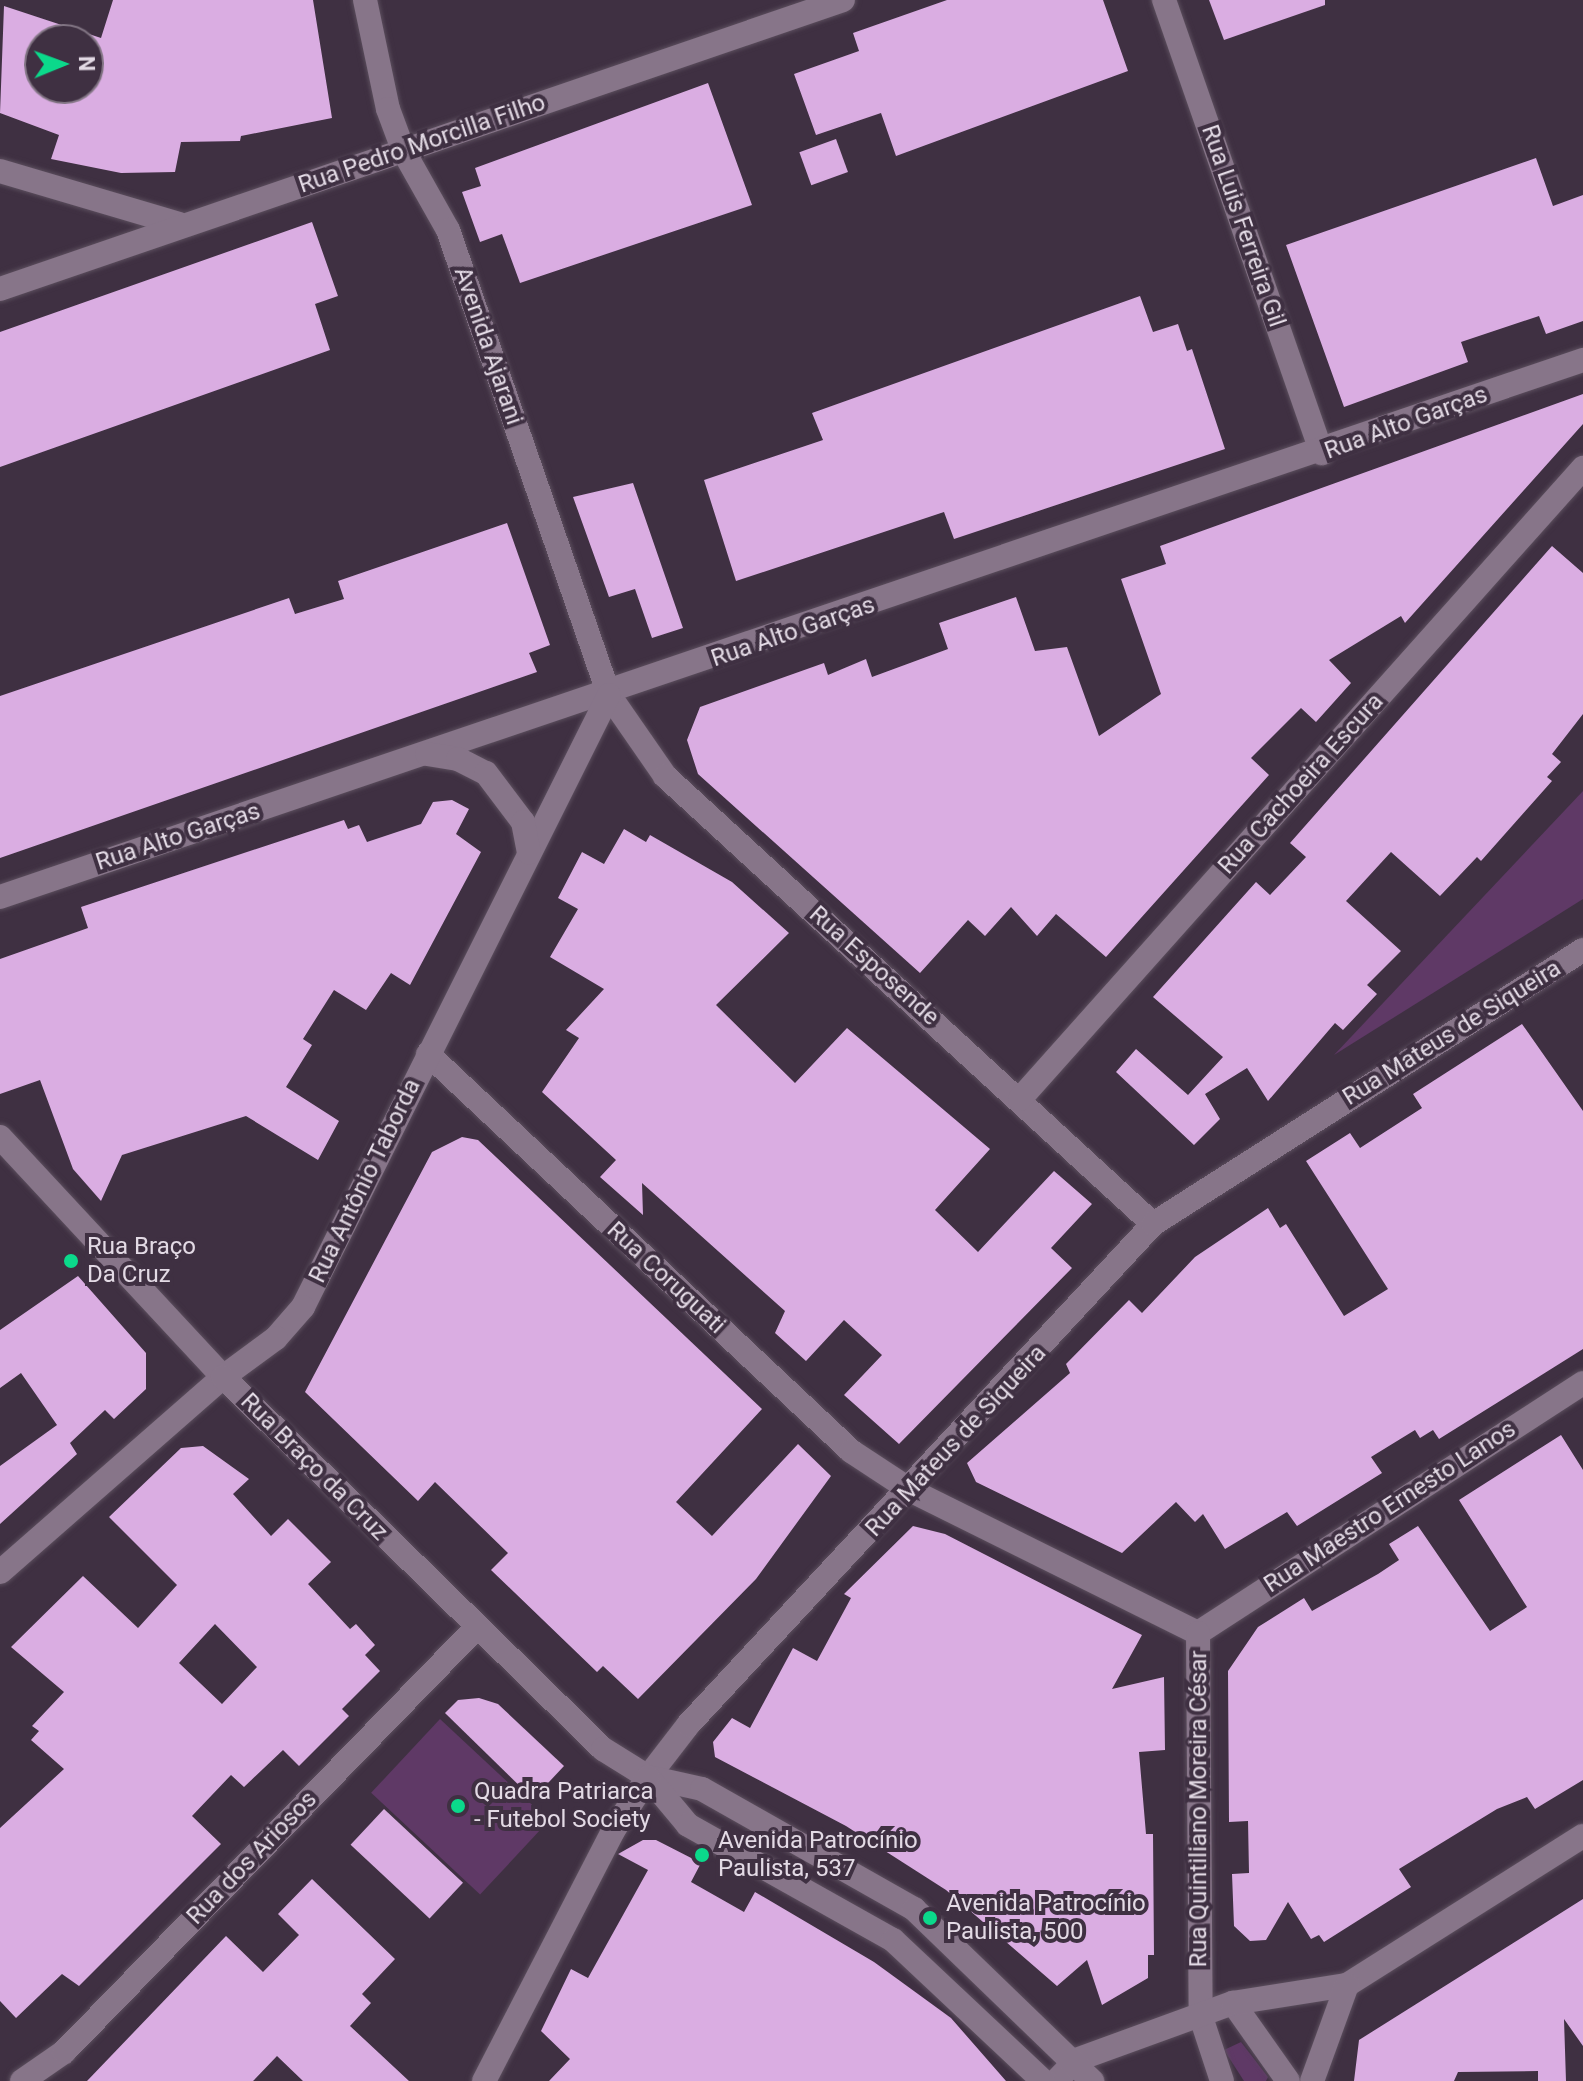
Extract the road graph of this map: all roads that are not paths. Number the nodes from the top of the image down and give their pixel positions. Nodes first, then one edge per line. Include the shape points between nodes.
1 (365, 0) edge
2 (843, 0) edge
3 (1164, 0) edge
4 (404, 152) junction
5 (0, 171) edge
6 (179, 224) junction
7 (0, 289) edge
8 (1583, 360) edge
9 (1322, 453) junction
10 (1583, 468) edge
11 (609, 695) junction
12 (427, 754) junction
13 (529, 852) junction
14 (0, 897) edge
15 (1583, 951) edge
16 (428, 1054) junction
17 (1020, 1099) junction
18 (0, 1137) edge
19 (1153, 1224) junction
20 (223, 1377) junction
21 (1583, 1383) edge
22 (912, 1491) junction
23 (0, 1572) edge
24 (476, 1628) junction
25 (1198, 1633) junction
26 (648, 1777) junction
27 (1583, 1836) edge
28 (1347, 1985) junction
29 (1233, 2003) junction
30 (1201, 2017) junction
31 (1076, 2060) junction
32 (0, 2077) edge
33 (15, 2081) edge
34 (22, 2081) edge
35 (484, 2081) edge
36 (1043, 2081) edge
37 (1056, 2081) edge
38 (1092, 2081) edge
39 (1222, 2081) edge
40 (1288, 2081) edge
41 (1312, 2081) edge

1 - 4 street, Avenida Ajarani
2 - 4 street, Rua Pedro Morcilla Filho
3 - 9 street, Rua Luis Ferreira Gil
4 - 6 street, Rua Pedro Morcilla Filho
4 - 11 street, Avenida Ajarani via 448,230
5 - 6 street
6 - 7 street, Rua Pedro Morcilla Filho
8 - 9 street, Rua Alto Garças
9 - 11 street, Rua Alto Garças
10 - 17 street, Rua Cachoeira Escura
11 - 12 street, Rua Alto Garças
11 - 13 street, Rua Antônio Taborda
11 - 17 street, Rua Esposende via 665,776
12 - 13 street via 458,759 486,773 508,794
12 - 14 street, Rua Alto Garças
13 - 16 street, Rua Antônio Taborda
15 - 19 street, Rua Mateus de Siqueira
16 - 20 street, Rua Antônio Taborda via 303,1307 276,1338
16 - 22 street, Rua Coruguati via 851,1451
17 - 19 street, Rua Esposende
18 - 20 street, Rua Braço da Cruz
19 - 22 street, Rua Mateus de Siqueira
20 - 23 street, Rua Antônio Taborda
20 - 24 street, Rua Braço da Cruz
21 - 25 street, Rua Maestro Ernesto Lanos
22 - 25 street, Rua Quintiliano Moreira César
22 - 26 street, Rua Mateus de Siqueira via 688,1725
24 - 26 street, Rua Braço da Cruz via 603,1749
24 - 34 street, Rua dos Ariosos via 64,2052
25 - 30 street, Rua Quintiliano Moreira César
26 - 31 street via 702,1789 914,1909
26 - 35 street, Rua Mateus de Siqueira via 613,1831
26 - 36 street via 688,1825 893,1940
27 - 28 street
28 - 29 street
28 - 41 street
29 - 30 street
29 - 40 street
30 - 31 street
30 - 39 street, Rua Quintiliano Moreira César
31 - 37 street
31 - 38 street
32 - 33 street

